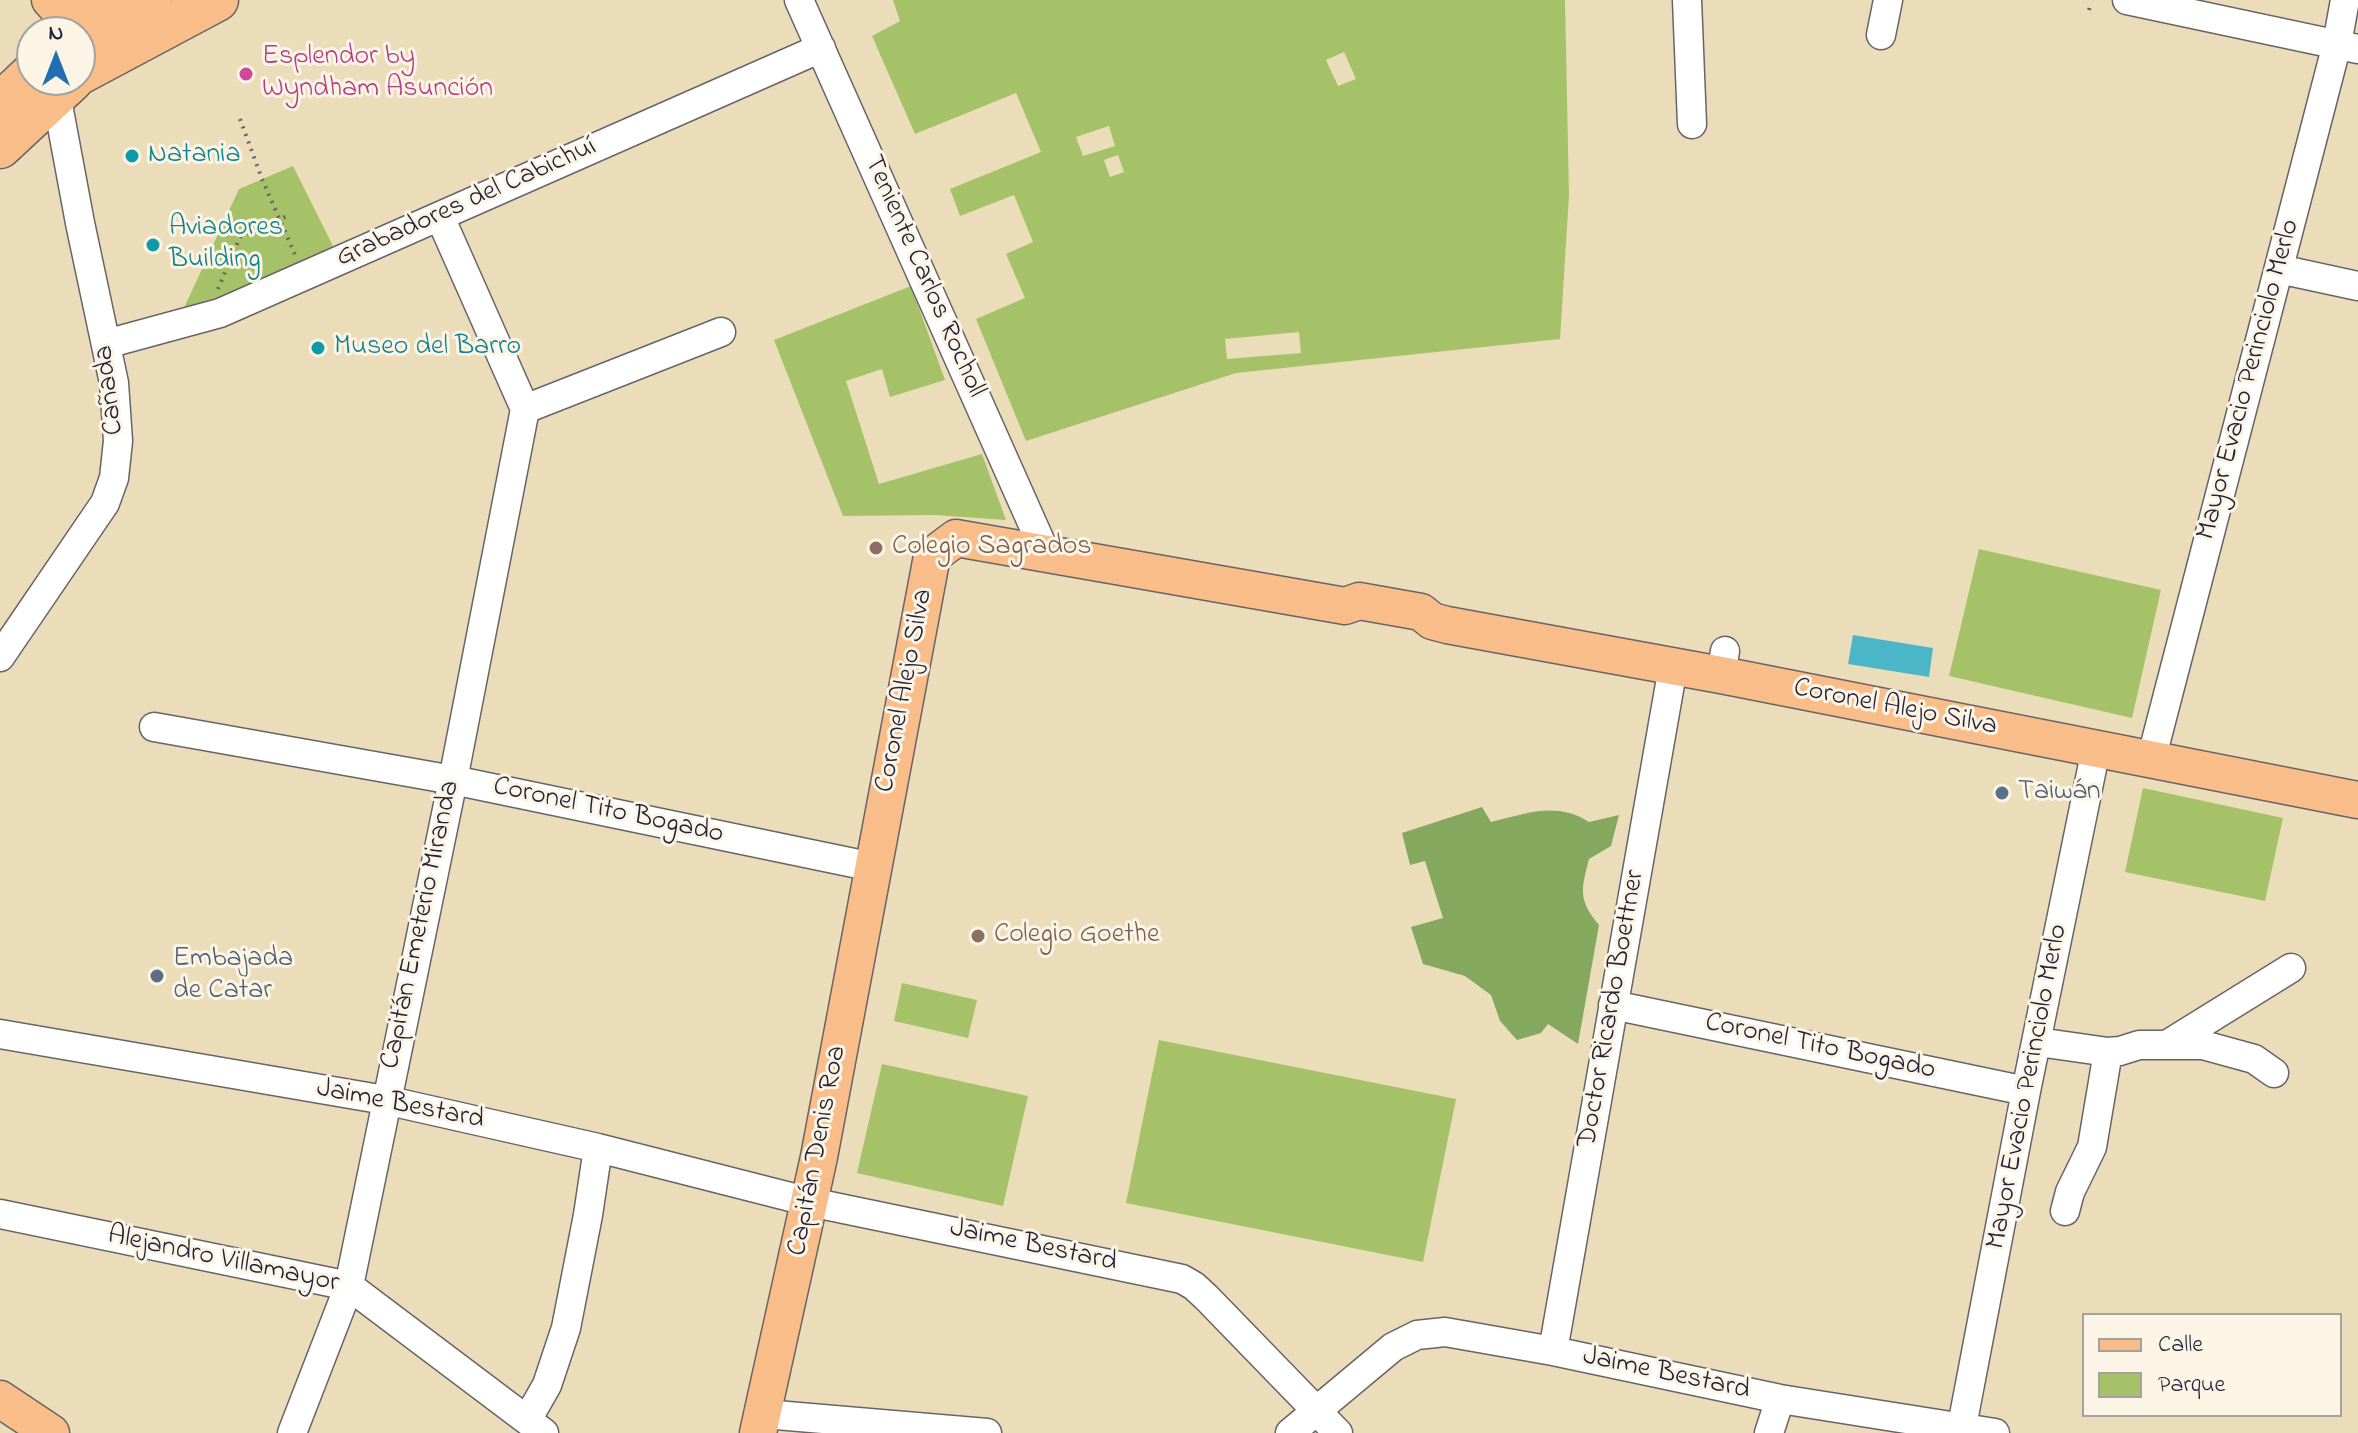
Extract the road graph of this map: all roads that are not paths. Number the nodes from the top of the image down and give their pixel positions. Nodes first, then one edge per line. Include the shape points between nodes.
1 (150, 0) edge
2 (217, 0) edge
3 (799, 0) edge
4 (1687, 0) edge
5 (1888, 0) edge
6 (2127, 0) edge
7 (2345, 0) edge
8 (1881, 35) dead end
9 (96, 42) edge
10 (96, 47) edge
11 (2347, 47) edge
12 (821, 48) junction
13 (45, 96) edge
14 (82, 96) edge
15 (1692, 124) dead end
16 (0, 147) edge
17 (440, 217) junction
18 (2279, 269) junction
19 (2358, 286) edge
20 (721, 332) dead end
21 (106, 344) junction
22 (525, 409) junction
23 (1046, 554) junction
24 (0, 657) edge
25 (1673, 667) junction
26 (154, 727) dead end
27 (2096, 749) junction
28 (2151, 760) junction
29 (453, 780) junction
30 (2358, 800) edge
31 (873, 867) junction
32 (2291, 968) dead end
33 (1613, 1005) junction
34 (0, 1034) edge
35 (2038, 1042) junction
36 (2170, 1043) junction
37 (2108, 1052) junction
38 (2274, 1073) dead end
39 (2026, 1091) junction
40 (385, 1100) junction
41 (598, 1148) junction
42 (810, 1202) junction
43 (2065, 1211) dead end
44 (0, 1214) edge
45 (349, 1286) junction
46 (1553, 1351) junction
47 (0, 1399) edge
48 (1780, 1399) junction
49 (1317, 1410) junction
50 (761, 1424) edge
51 (535, 1426) edge
52 (1962, 1426) junction
53 (51, 1433) edge
54 (292, 1433) edge
55 (987, 1433) edge
56 (1290, 1433) edge
57 (1338, 1433) edge
58 (1769, 1433) edge
59 (1995, 1433) edge

1 - 9 highway
2 - 10 highway
3 - 12 street, Teniente Carlos Rocholl
4 - 15 street
5 - 8 street
6 - 11 street
7 - 11 street, Mayor Evacio Perinciolo Merlo
11 - 18 street, Mayor Evacio Perinciolo Merlo
12 - 17 street, Grabadores del Cabichuí
12 - 23 street, Teniente Carlos Rocholl
13 - 16 highway
14 - 21 street, Cañada via 80,223
17 - 21 street, Grabadores del Cabichuí via 220,313
17 - 22 street
18 - 19 street
18 - 28 street, Mayor Evacio Perinciolo Merlo
20 - 22 street
21 - 24 street, Cañada via 118,441 114,478 105,503
22 - 29 street, Capitán Emeterio Miranda
23 - 25 main road, Coronel Alejo Silva via 1345,606 1355,616 1418,627 1432,621
23 - 31 main road, Coronel Alejo Silva via 956,538 932,556
25 - 27 main road, Coronel Alejo Silva via 1723,663
25 - 33 street, Doctor Ricardo Boettner
26 - 29 street, Coronel Tito Bogado
27 - 28 main road, Coronel Alejo Silva
27 - 35 street, Mayor Evacio Perinciolo Merlo
28 - 30 main road, Coronel Alejo Silva
29 - 31 street, Coronel Tito Bogado
29 - 40 street, Capitán Emeterio Miranda
31 - 42 main road, Capitán Denis Roa
32 - 36 street
33 - 39 street, Coronel Tito Bogado
33 - 46 street, Doctor Ricardo Boettner
34 - 40 street, Jaime Bestard
35 - 37 street
35 - 39 street, Mayor Evacio Perinciolo Merlo
36 - 37 street
36 - 38 street via 2236,1053
37 - 43 street via 2092,1147
39 - 52 street, Mayor Evacio Perinciolo Merlo
40 - 41 street, Jaime Bestard
40 - 45 street, Capitán Emeterio Miranda
41 - 42 street, Jaime Bestard
41 - 51 street via 566,1328
42 - 49 street, Jaime Bestard via 1182,1279
42 - 50 main road, Capitán Denis Roa
44 - 45 street, Alejandro Villamayor
45 - 51 street, Alejandro Villamayor
45 - 54 street, Capitán Emeterio Miranda
46 - 48 street, Jaime Bestard
46 - 49 street, Jaime Bestard via 1455,1333 1417,1335 1393,1347
47 - 53 main road
48 - 52 street, Jaime Bestard
48 - 58 street
49 - 56 street
49 - 57 street
50 - 55 street
52 - 59 street, Jaime Bestard

